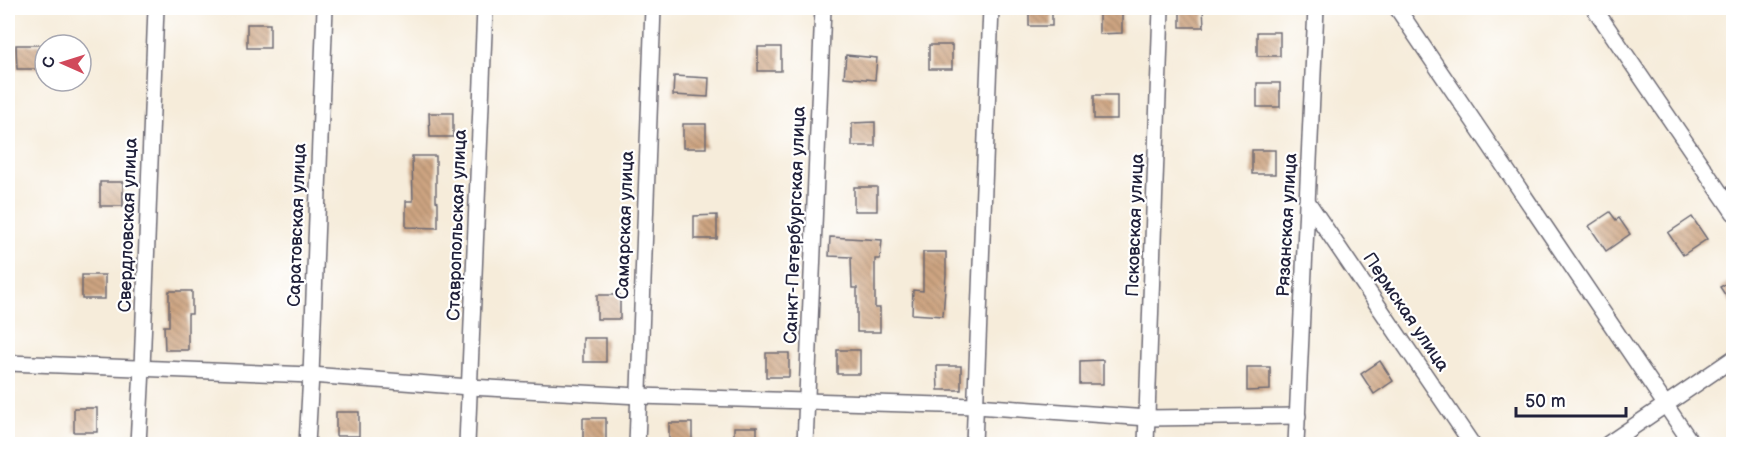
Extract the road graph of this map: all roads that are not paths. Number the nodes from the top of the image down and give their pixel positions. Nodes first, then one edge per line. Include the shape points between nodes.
1 (156, 8) edge
2 (325, 8) edge
3 (485, 8) edge
4 (653, 8) edge
5 (823, 8) edge
6 (991, 8) edge
7 (1161, 8) edge
8 (1316, 8) edge
9 (1397, 8) edge
10 (1594, 8) edge
11 (1307, 201) junction
12 (1734, 213) edge
13 (1734, 358) edge
14 (8, 363) edge
15 (142, 368) junction
16 (311, 375) junction
17 (469, 387) junction
18 (639, 396) junction
19 (807, 400) junction
20 (1665, 405) junction
21 (976, 406) junction
22 (1298, 416) junction
23 (1148, 418) junction
24 (138, 444) edge
25 (307, 444) edge
26 (467, 444) edge
27 (637, 444) edge
28 (805, 444) edge
29 (974, 444) edge
30 (1146, 444) edge
31 (1296, 444) edge
32 (1472, 444) edge
33 (1608, 444) edge
34 (1692, 444) edge

1 - 15 street, Свердловская улица
2 - 16 street, Саратовская улица
3 - 17 street, Ставропольская улица
4 - 18 street, Самарская улица
5 - 19 street, Санкт-Петербургская улица
6 - 21 street
7 - 23 street, Псковская улица
8 - 11 street, Рязанская улица
9 - 20 street
10 - 12 street
11 - 22 street, Рязанская улица
11 - 32 street, Пермская улица
13 - 20 street
14 - 15 street
15 - 16 street
15 - 24 street, Свердловская улица
16 - 17 street
16 - 25 street, Саратовская улица
17 - 18 street
17 - 26 street, Ставропольская улица
18 - 19 street
18 - 27 street, Самарская улица
19 - 21 street
19 - 28 street, Санкт-Петербургская улица
20 - 33 street
20 - 34 street
21 - 23 street
21 - 29 street
22 - 23 street
22 - 31 street, Рязанская улица
23 - 30 street, Псковская улица

